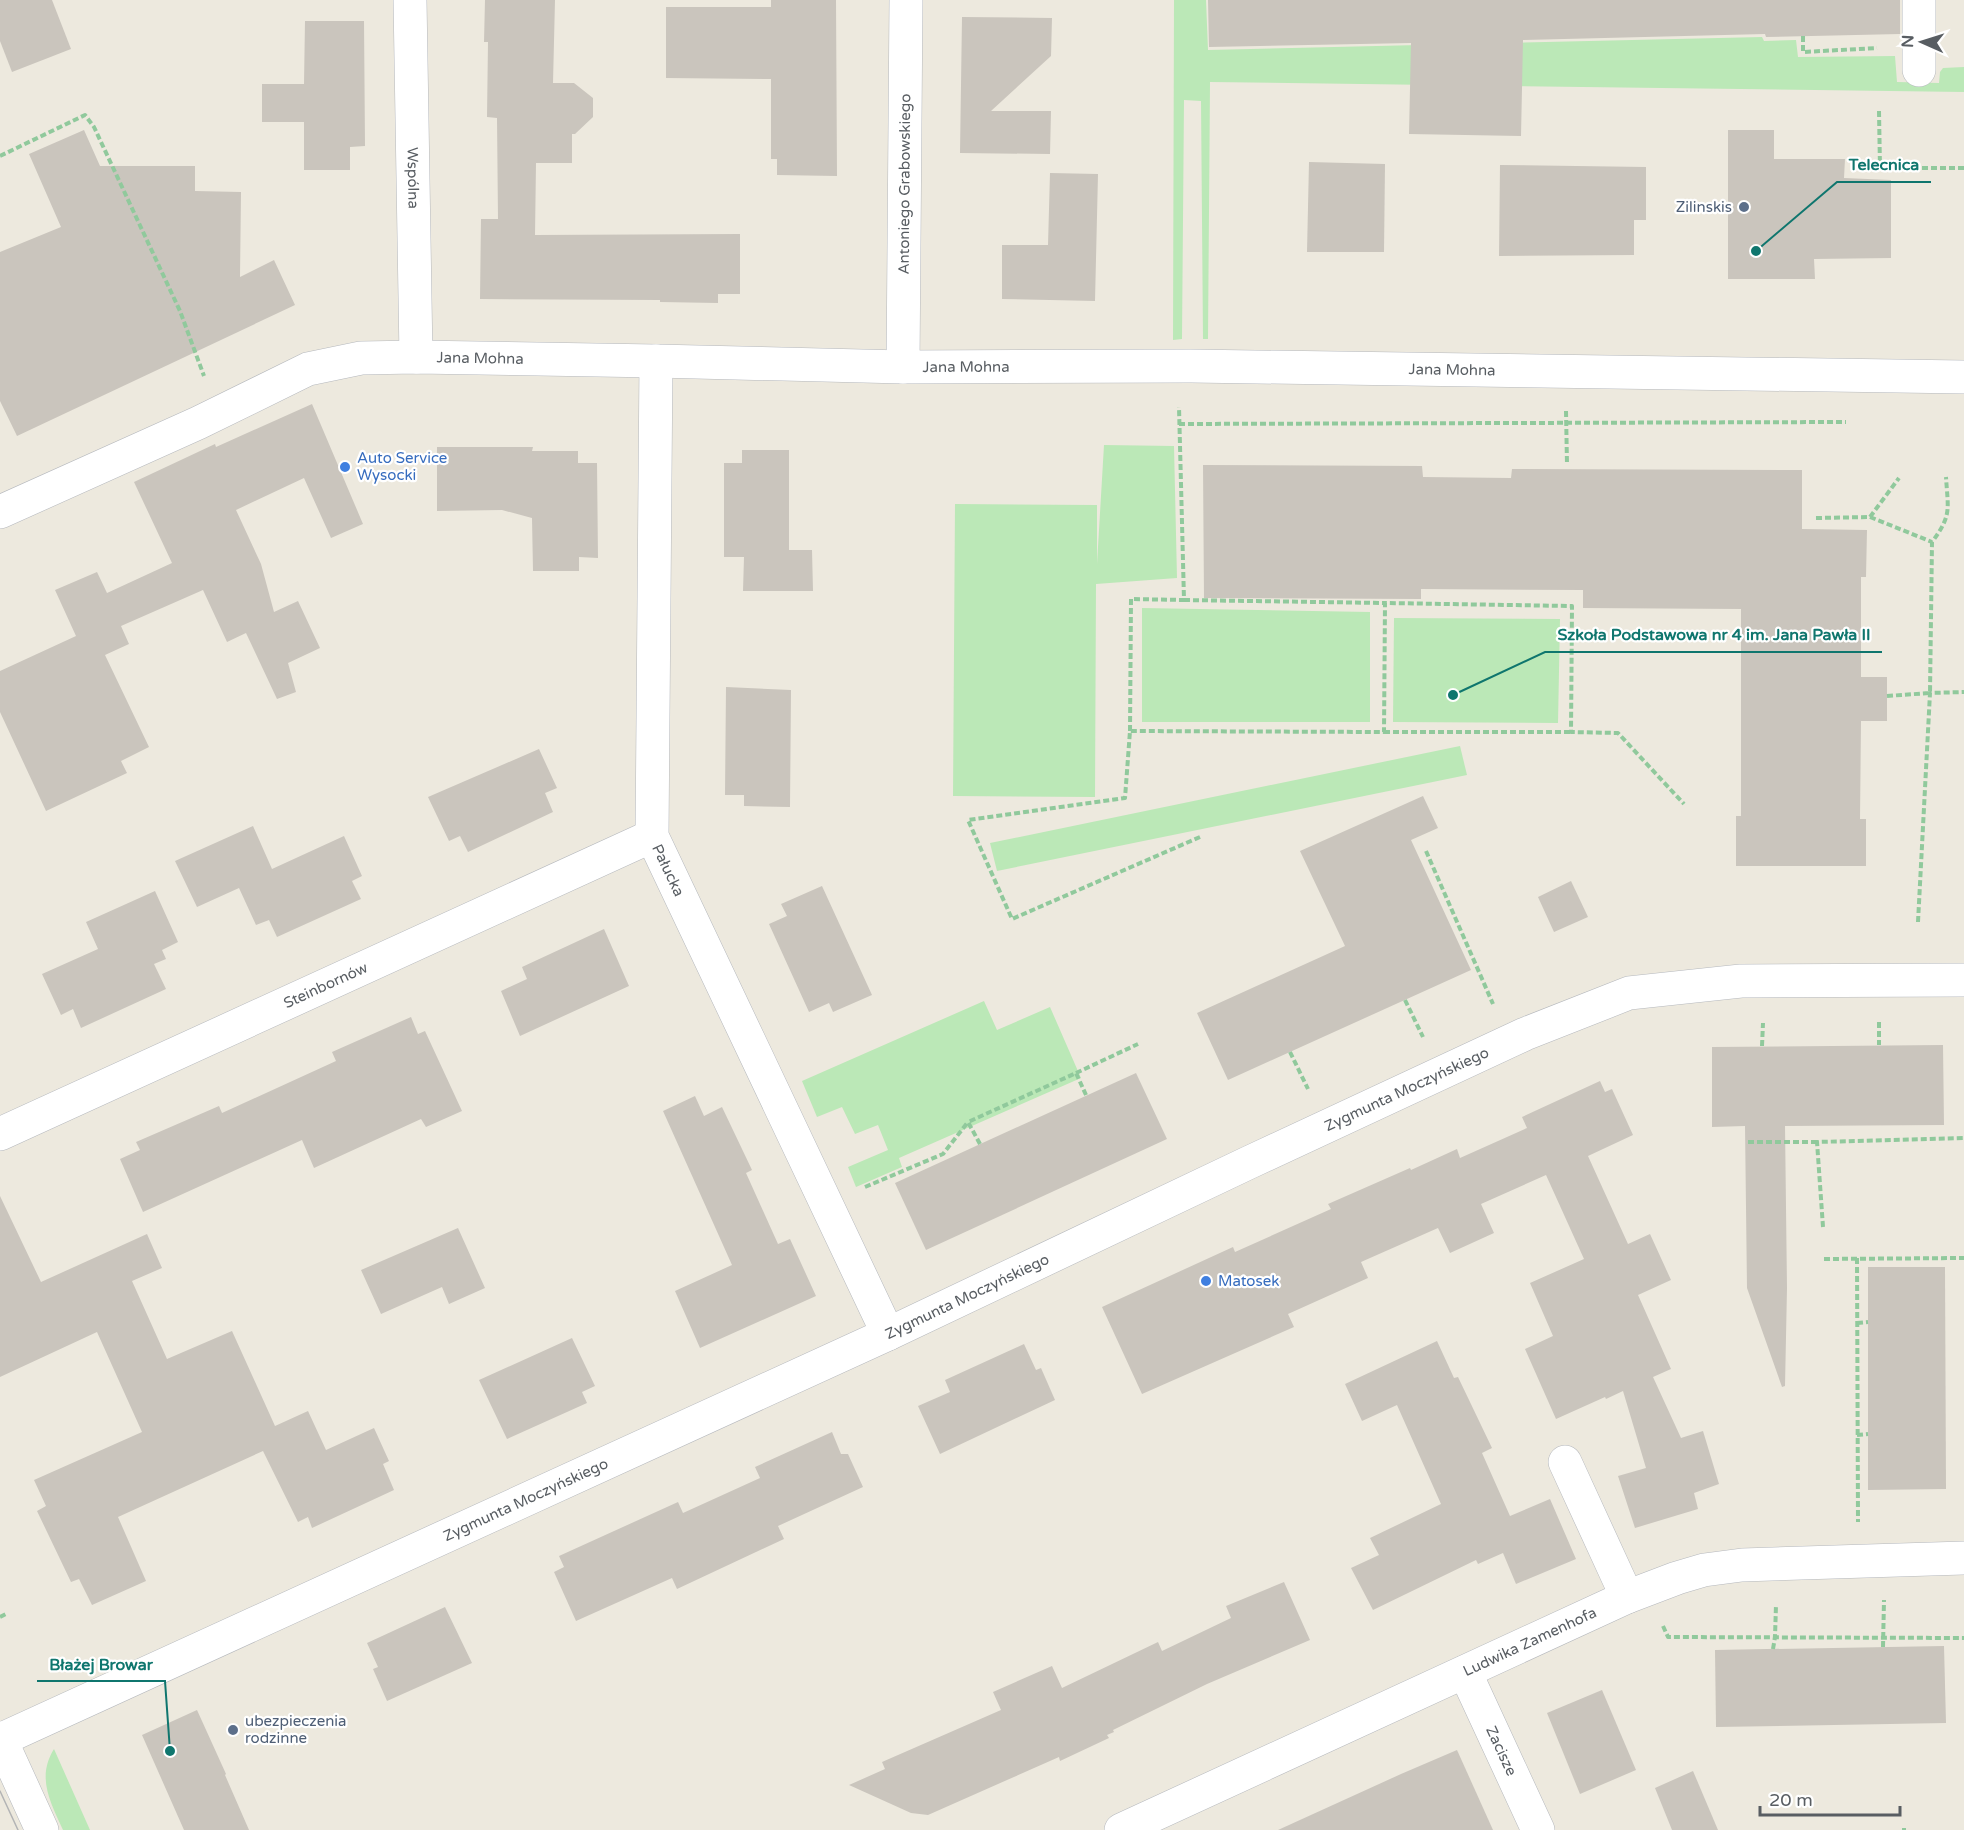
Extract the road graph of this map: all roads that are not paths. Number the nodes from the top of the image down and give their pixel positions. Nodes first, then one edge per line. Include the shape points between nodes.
1 (410, 0) edge
2 (906, 0) edge
3 (1919, 0) edge
4 (1919, 70) dead end
5 (416, 357) junction
6 (656, 361) junction
7 (903, 367) junction
8 (1964, 377) edge
9 (0, 512) edge
10 (652, 836) junction
11 (1964, 980) edge
12 (0, 1134) edge
13 (888, 1334) junction
14 (1565, 1462) dead end
15 (1964, 1558) edge
16 (1638, 1593) junction
17 (1465, 1672) junction
18 (0, 1739) edge
19 (42, 1830) edge
20 (1121, 1830) edge
21 (1538, 1830) edge

1 - 5 street, Wspólna
2 - 7 street, Antoniego Grabowskiego
3 - 4 street
5 - 6 street, Jana Mohna
5 - 9 street, Jana Mohna via 361,358 308,369
6 - 7 street, Jana Mohna
6 - 10 street, Pałucka
7 - 8 street, Jana Mohna via 1191,366
10 - 12 street, Steinbornów
10 - 13 street, Pałucka
11 - 13 street, Zygmunta Moczyńskiego via 1741,981 1629,993 1515,1039
13 - 18 street, Zygmunta Moczyńskiego
14 - 16 street
15 - 16 street, Ludwika Zamenhofa via 1742,1565 1704,1570
16 - 17 street, Ludwika Zamenhofa
17 - 20 street, Ludwika Zamenhofa
17 - 21 street, Zacisze
18 - 19 street

